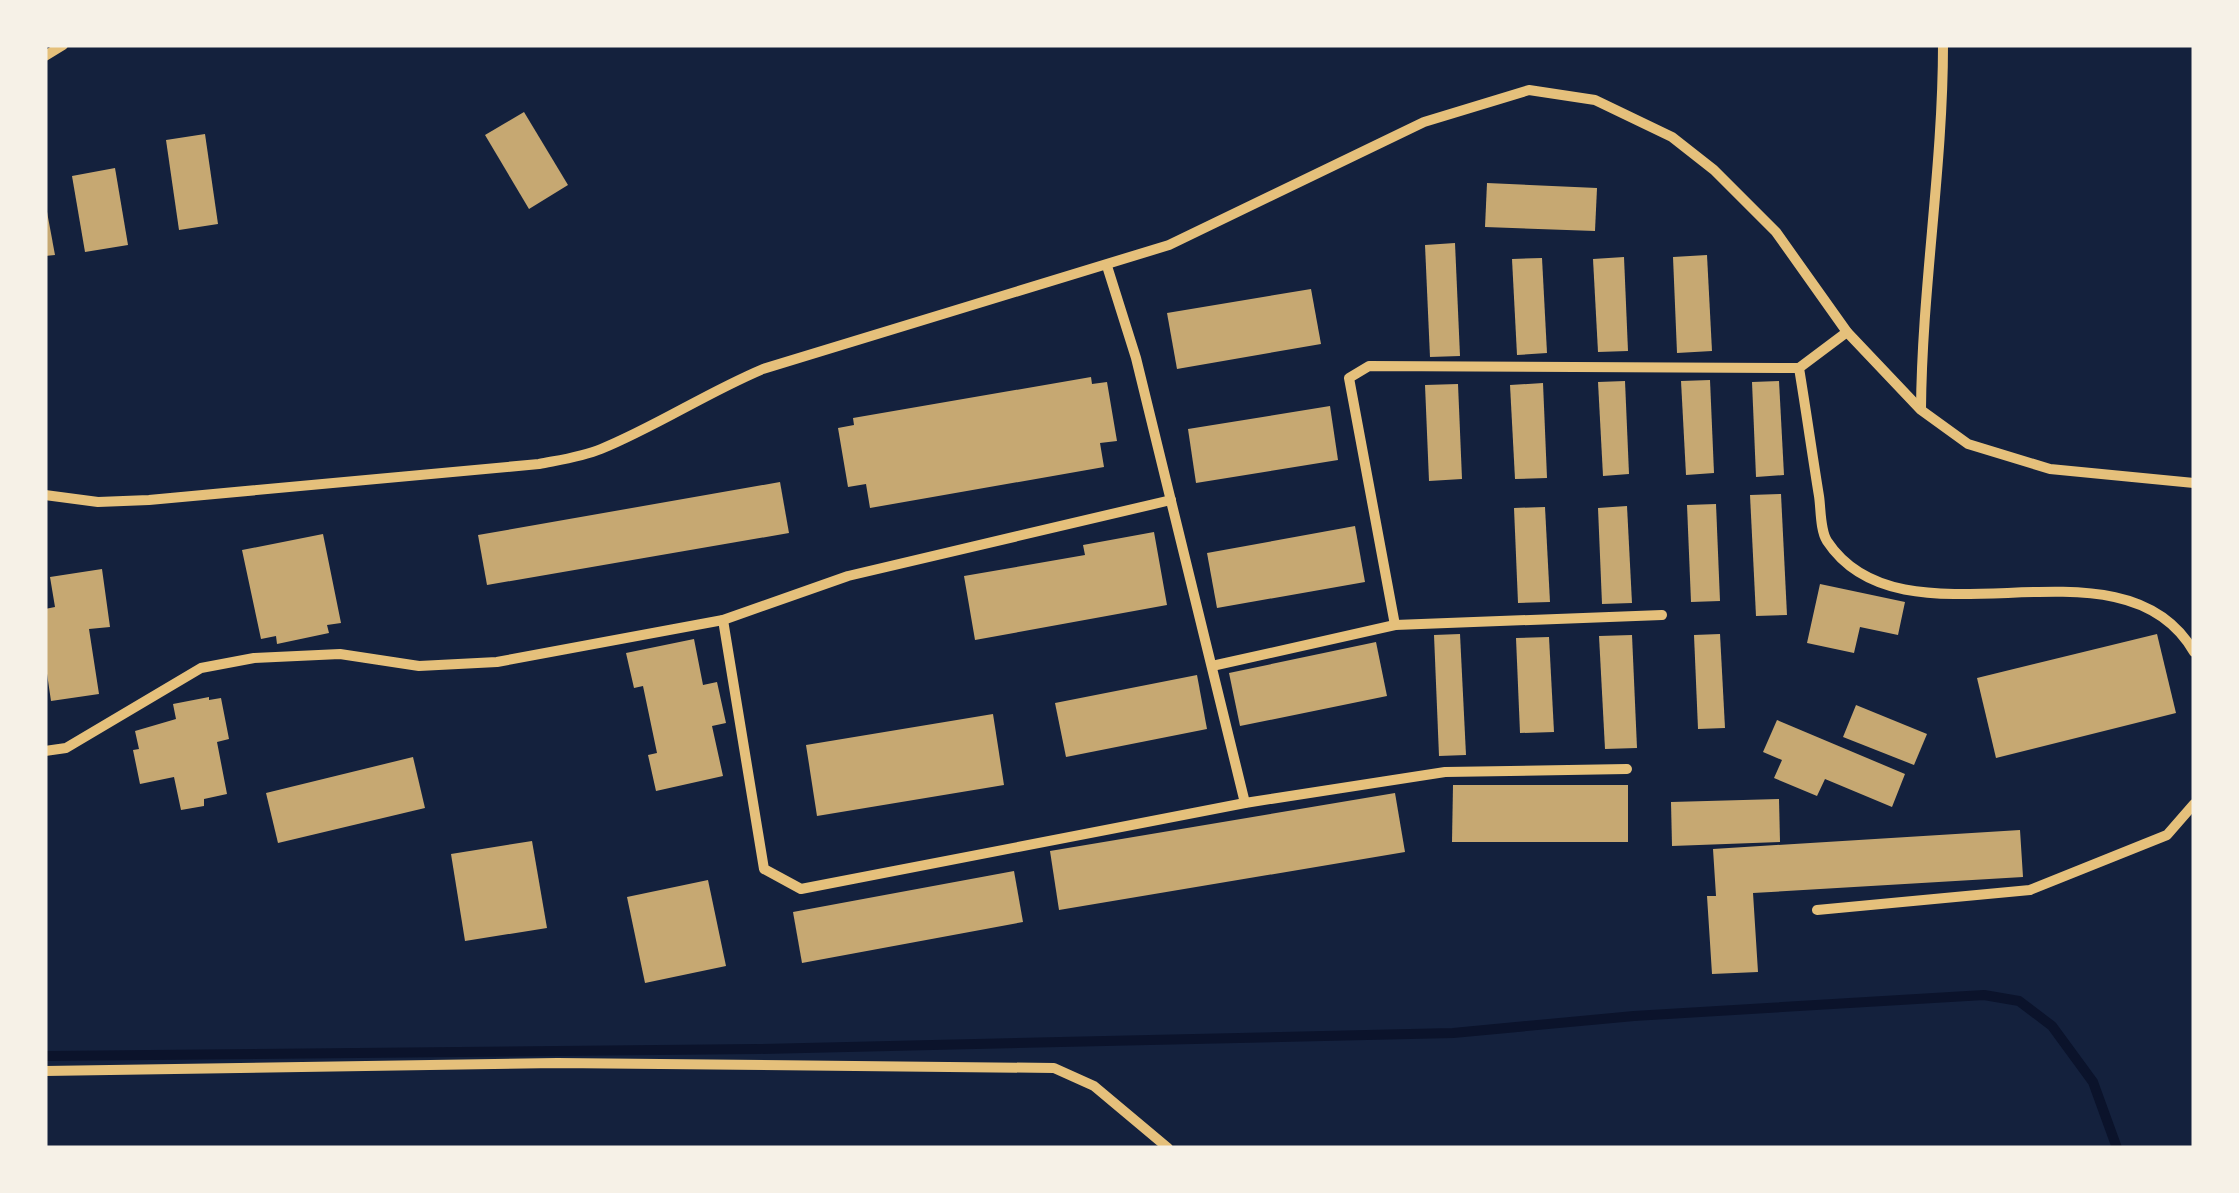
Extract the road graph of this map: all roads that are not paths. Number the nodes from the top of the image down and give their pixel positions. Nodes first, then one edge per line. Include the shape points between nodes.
1 (63, 45) edge
2 (1943, 45) edge
3 (45, 56) edge
4 (1107, 266) junction
5 (1847, 332) junction
6 (1799, 368) junction
7 (1922, 410) junction
8 (2194, 483) edge
9 (45, 495) edge
10 (1170, 500) junction
11 (1662, 615) dead end
12 (723, 620) junction
13 (1395, 625) junction
14 (2194, 652) edge
15 (1212, 666) junction
16 (45, 751) edge
17 (1627, 769) dead end
18 (1244, 803) junction
19 (2194, 804) edge
20 (1817, 910) dead end
21 (45, 1071) edge
22 (1168, 1148) edge

1 - 3 street
2 - 7 street
4 - 5 street via 1169,245 1424,122 1529,90 1595,100 1672,137 1776,232
4 - 9 street via 763,369 596,451 540,464 149,500
4 - 10 street
5 - 6 street
5 - 7 street
6 - 13 street via 1369,366 1349,378
6 - 14 street via 1825,538 1854,570 1904,589 1945,595 2068,591 2131,601 2166,617
7 - 8 street via 1968,444 2050,468
10 - 12 street via 848,576
10 - 15 street
11 - 13 street
12 - 16 street via 497,662 419,666 340,654 200,668 66,748
12 - 18 street via 764,869 801,889
13 - 15 street
15 - 18 street
17 - 18 street via 1445,772
19 - 20 street via 2166,836 2030,890
21 - 22 street via 557,1063 1054,1068 1094,1086

